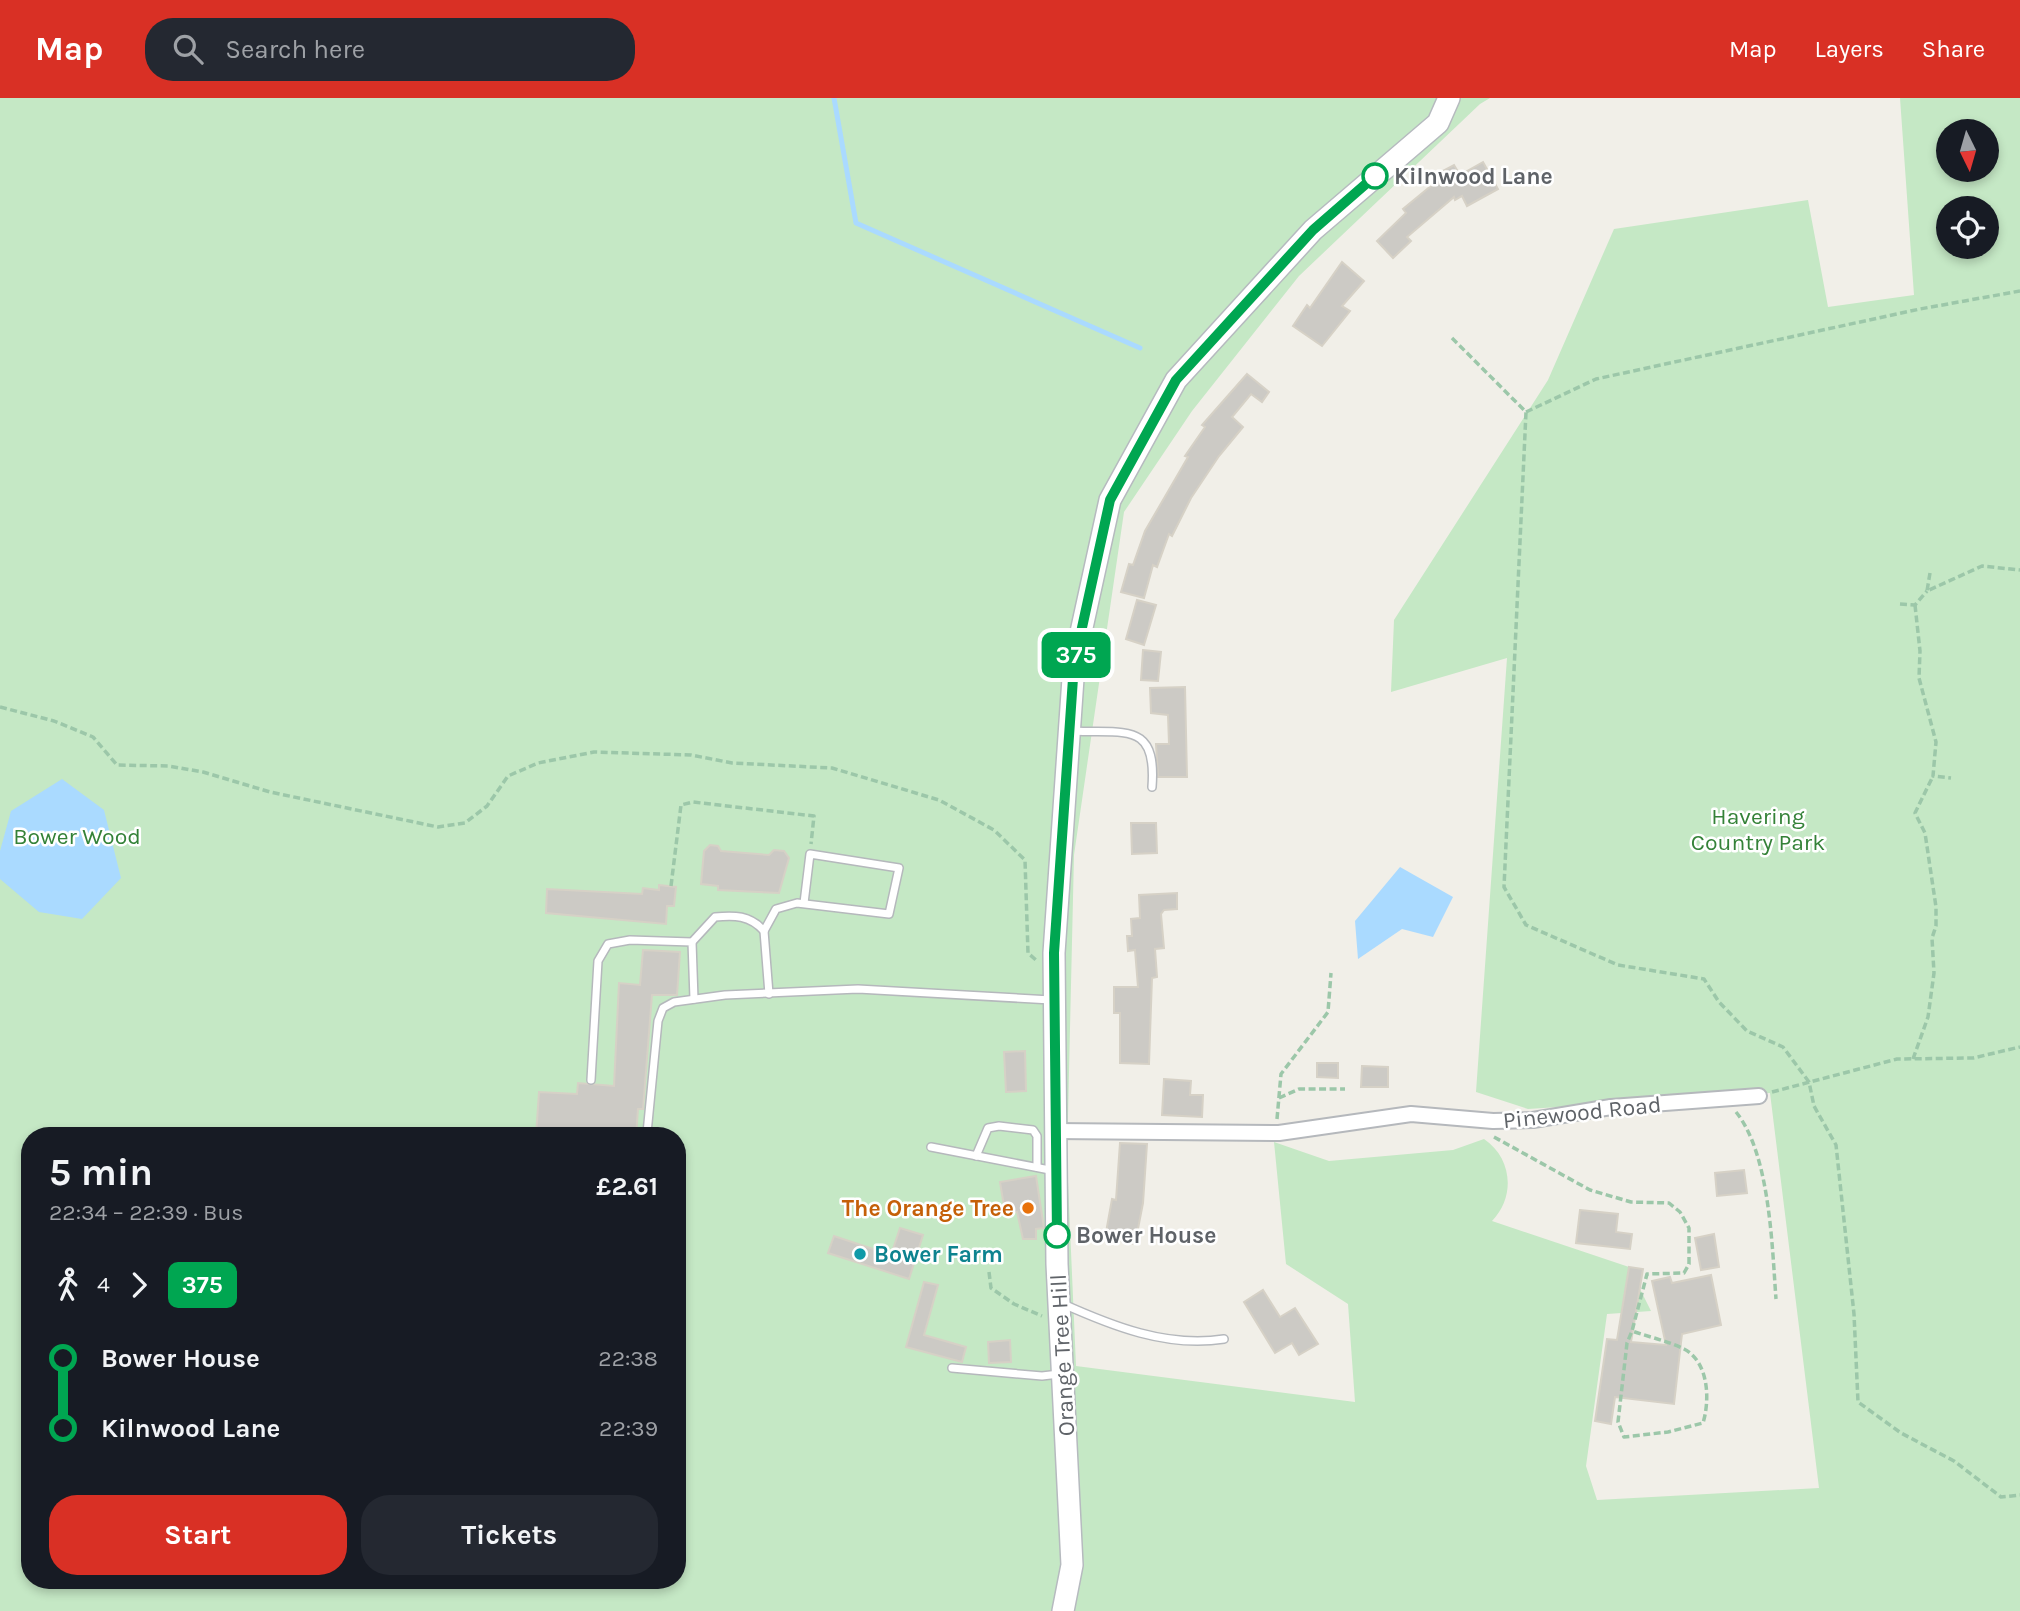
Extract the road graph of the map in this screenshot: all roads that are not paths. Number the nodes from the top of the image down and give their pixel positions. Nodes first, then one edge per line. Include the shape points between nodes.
1 (1449, 98) edge
2 (1069, 731) junction
3 (1152, 787) dead end
4 (804, 904) junction
5 (764, 931) junction
6 (692, 942) junction
7 (769, 994) junction
8 (694, 999) junction
9 (1055, 1000) junction
10 (591, 1080) dead end
11 (1759, 1096) road end
12 (648, 1127) edge
13 (1055, 1130) junction
14 (931, 1147) dead end
15 (976, 1156) junction
16 (1046, 1169) junction
17 (1060, 1309) junction
18 (1224, 1339) dead end
19 (953, 1368) dead end
20 (1063, 1374) junction
21 (1063, 1611) edge

1 - 2 main road, Orange Tree Hill via 1438,123 1313,230 1176,380 1110,500 1074,664
2 - 3 lane via 1135,735 1146,741 1151,751
2 - 9 main road, Orange Tree Hill
4 - 4 lane via 889,914 899,868 810,854
4 - 5 lane via 776,909
5 - 6 lane via 736,914 715,917
5 - 7 lane
6 - 8 lane
6 - 10 lane via 608,944 598,961
7 - 8 lane
7 - 9 lane via 858,989
8 - 12 lane via 663,1008
9 - 13 main road, Orange Tree Hill
11 - 13 street, Pinewood Road via 1611,1107 1533,1120 1411,1114 1276,1133
13 - 16 main road, Orange Tree Hill
14 - 15 lane
15 - 16 lane
15 - 16 lane via 988,1128 1033,1130
16 - 17 main road, Orange Tree Hill
17 - 18 lane via 1171,1341 1195,1344
17 - 20 main road, Orange Tree Hill
19 - 20 lane
20 - 21 main road, Orange Tree Hill via 1072,1565

